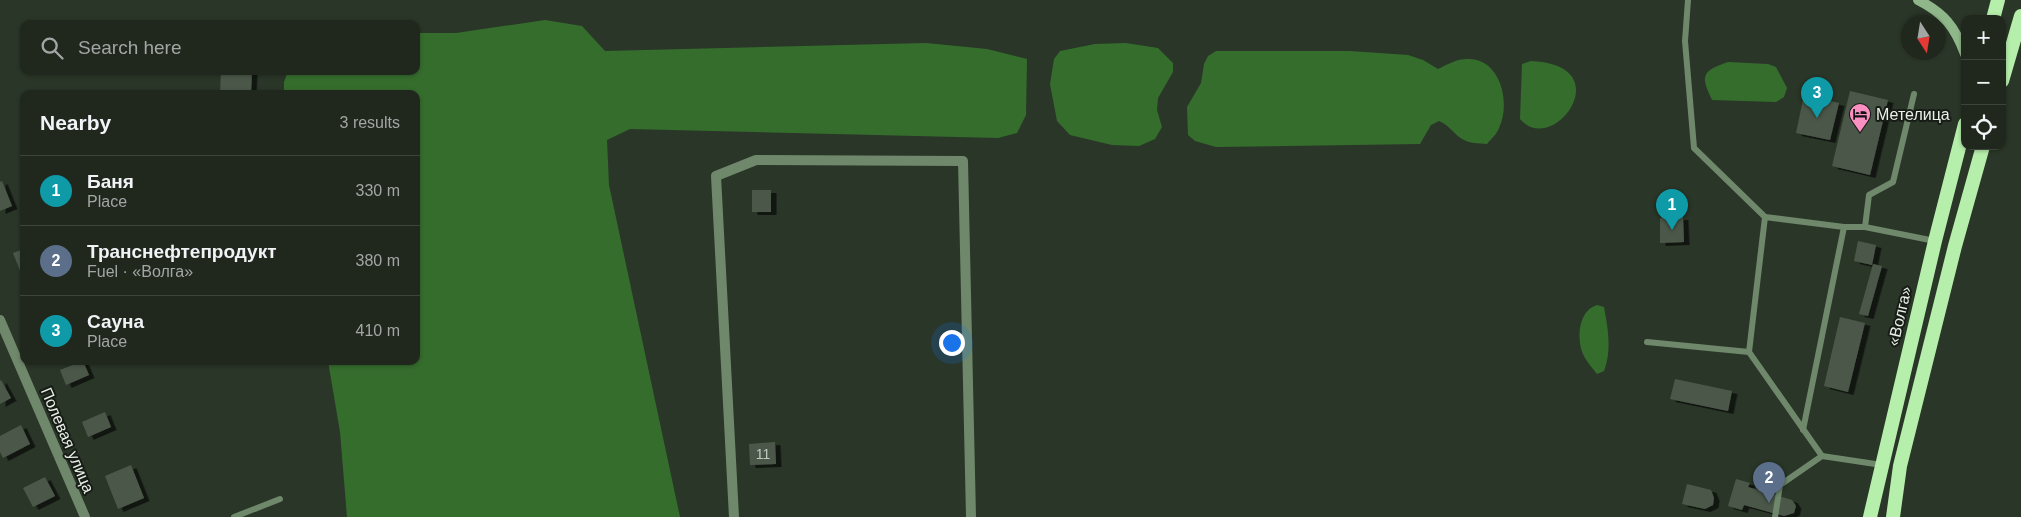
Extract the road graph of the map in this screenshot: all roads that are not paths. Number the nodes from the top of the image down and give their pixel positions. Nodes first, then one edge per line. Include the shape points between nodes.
1 (1688, 0) edge
2 (1918, 0) edge
3 (1998, 0) edge
4 (1994, 15) edge
5 (2021, 16) edge
6 (1961, 45) edge
7 (2006, 67) edge
8 (1914, 94) dead end
9 (1961, 140) edge
10 (1982, 150) edge
11 (1765, 217) junction
12 (1844, 227) junction
13 (1865, 227) junction
14 (1935, 241) junction
15 (0, 320) edge
16 (1647, 342) dead end
17 (1748, 352) junction
18 (1803, 430) junction
19 (1822, 456) junction
20 (1882, 465) junction
21 (280, 499) dead end
22 (86, 517) edge
23 (234, 517) edge
24 (734, 517) edge
25 (971, 517) edge
26 (1775, 517) edge
27 (1870, 517) edge
28 (1893, 517) edge

1 - 11 lane via 1685,41 1694,148
2 - 6 main road via 1935,8 1951,24
3 - 4 highway
5 - 7 highway
8 - 13 lane via 1893,182 1869,195
9 - 14 highway, «Волга»
10 - 28 highway via 1954,246 1900,466
11 - 12 lane
11 - 17 lane
12 - 13 lane
12 - 18 lane
13 - 14 lane
14 - 20 highway, «Волга»
15 - 22 street, Полевая улица
16 - 17 lane
17 - 18 lane
18 - 19 lane
19 - 20 lane
19 - 26 lane via 1780,486
20 - 27 highway, «Волга»
21 - 23 lane
24 - 25 street via 716,176 756,160 963,161

